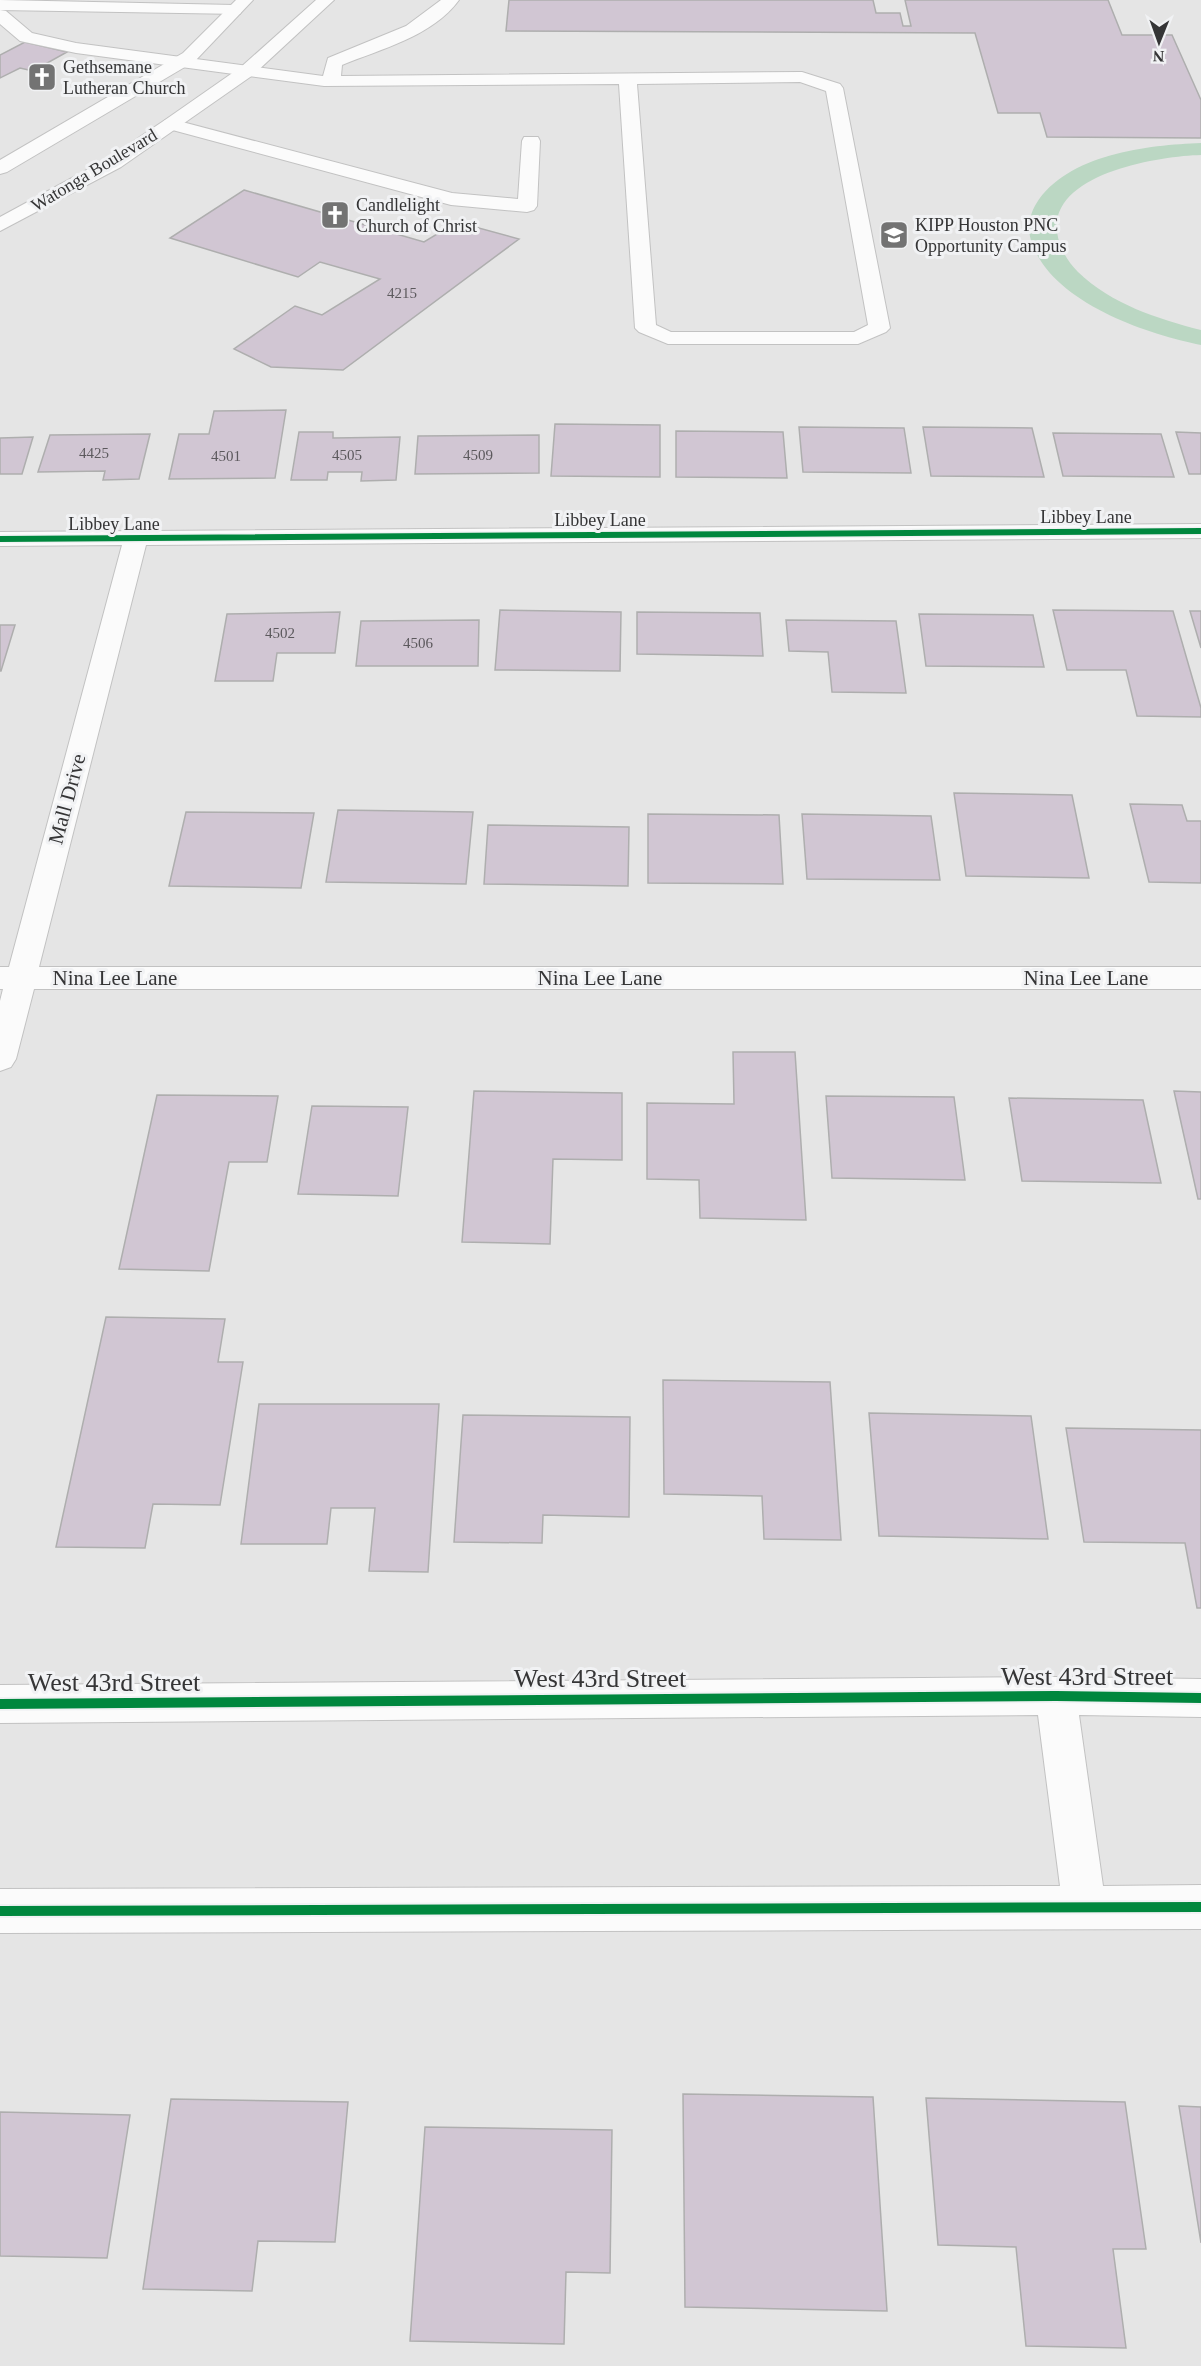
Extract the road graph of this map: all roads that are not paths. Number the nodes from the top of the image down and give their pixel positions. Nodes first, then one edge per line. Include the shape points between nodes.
1 (326, 0) edge
2 (451, 0) edge
3 (0, 5) edge
4 (240, 5) edge
5 (0, 15) edge
6 (182, 61) junction
7 (247, 71) junction
8 (628, 79) junction
9 (332, 81) junction
10 (171, 124) junction
11 (531, 141) dead end
12 (0, 168) edge
13 (0, 225) edge
14 (1201, 531) edge
15 (0, 539) edge
16 (136, 539) junction
17 (10, 978) edge
18 (1201, 978) edge
19 (0, 1059) edge
20 (1056, 1696) junction
21 (1201, 1698) edge
22 (0, 1704) edge
23 (1084, 1907) junction
24 (1201, 1907) edge
25 (0, 1911) edge

1 - 7 main road, Watonga Boulevard
2 - 9 main road via 425,22 334,62
3 - 4 main road
4 - 6 main road
5 - 6 main road via 26,37 76,48
6 - 7 main road
6 - 12 main road
7 - 9 main road
7 - 10 main road, Watonga Boulevard
8 - 8 main road via 802,77 834,88 879,328 858,338 668,338 646,328
8 - 9 main road
10 - 11 main road via 451,199 527,206
10 - 13 main road, Watonga Boulevard via 114,163
14 - 16 main road, Libbey Lane
15 - 16 main road, Libbey Lane
16 - 17 main road, Mall Drive
17 - 18 main road, Nina Lee Lane
17 - 19 main road, Mall Drive
20 - 21 main road, West 43rd Street
20 - 22 main road, West 43rd Street
20 - 23 main road
23 - 24 main road
23 - 25 main road

